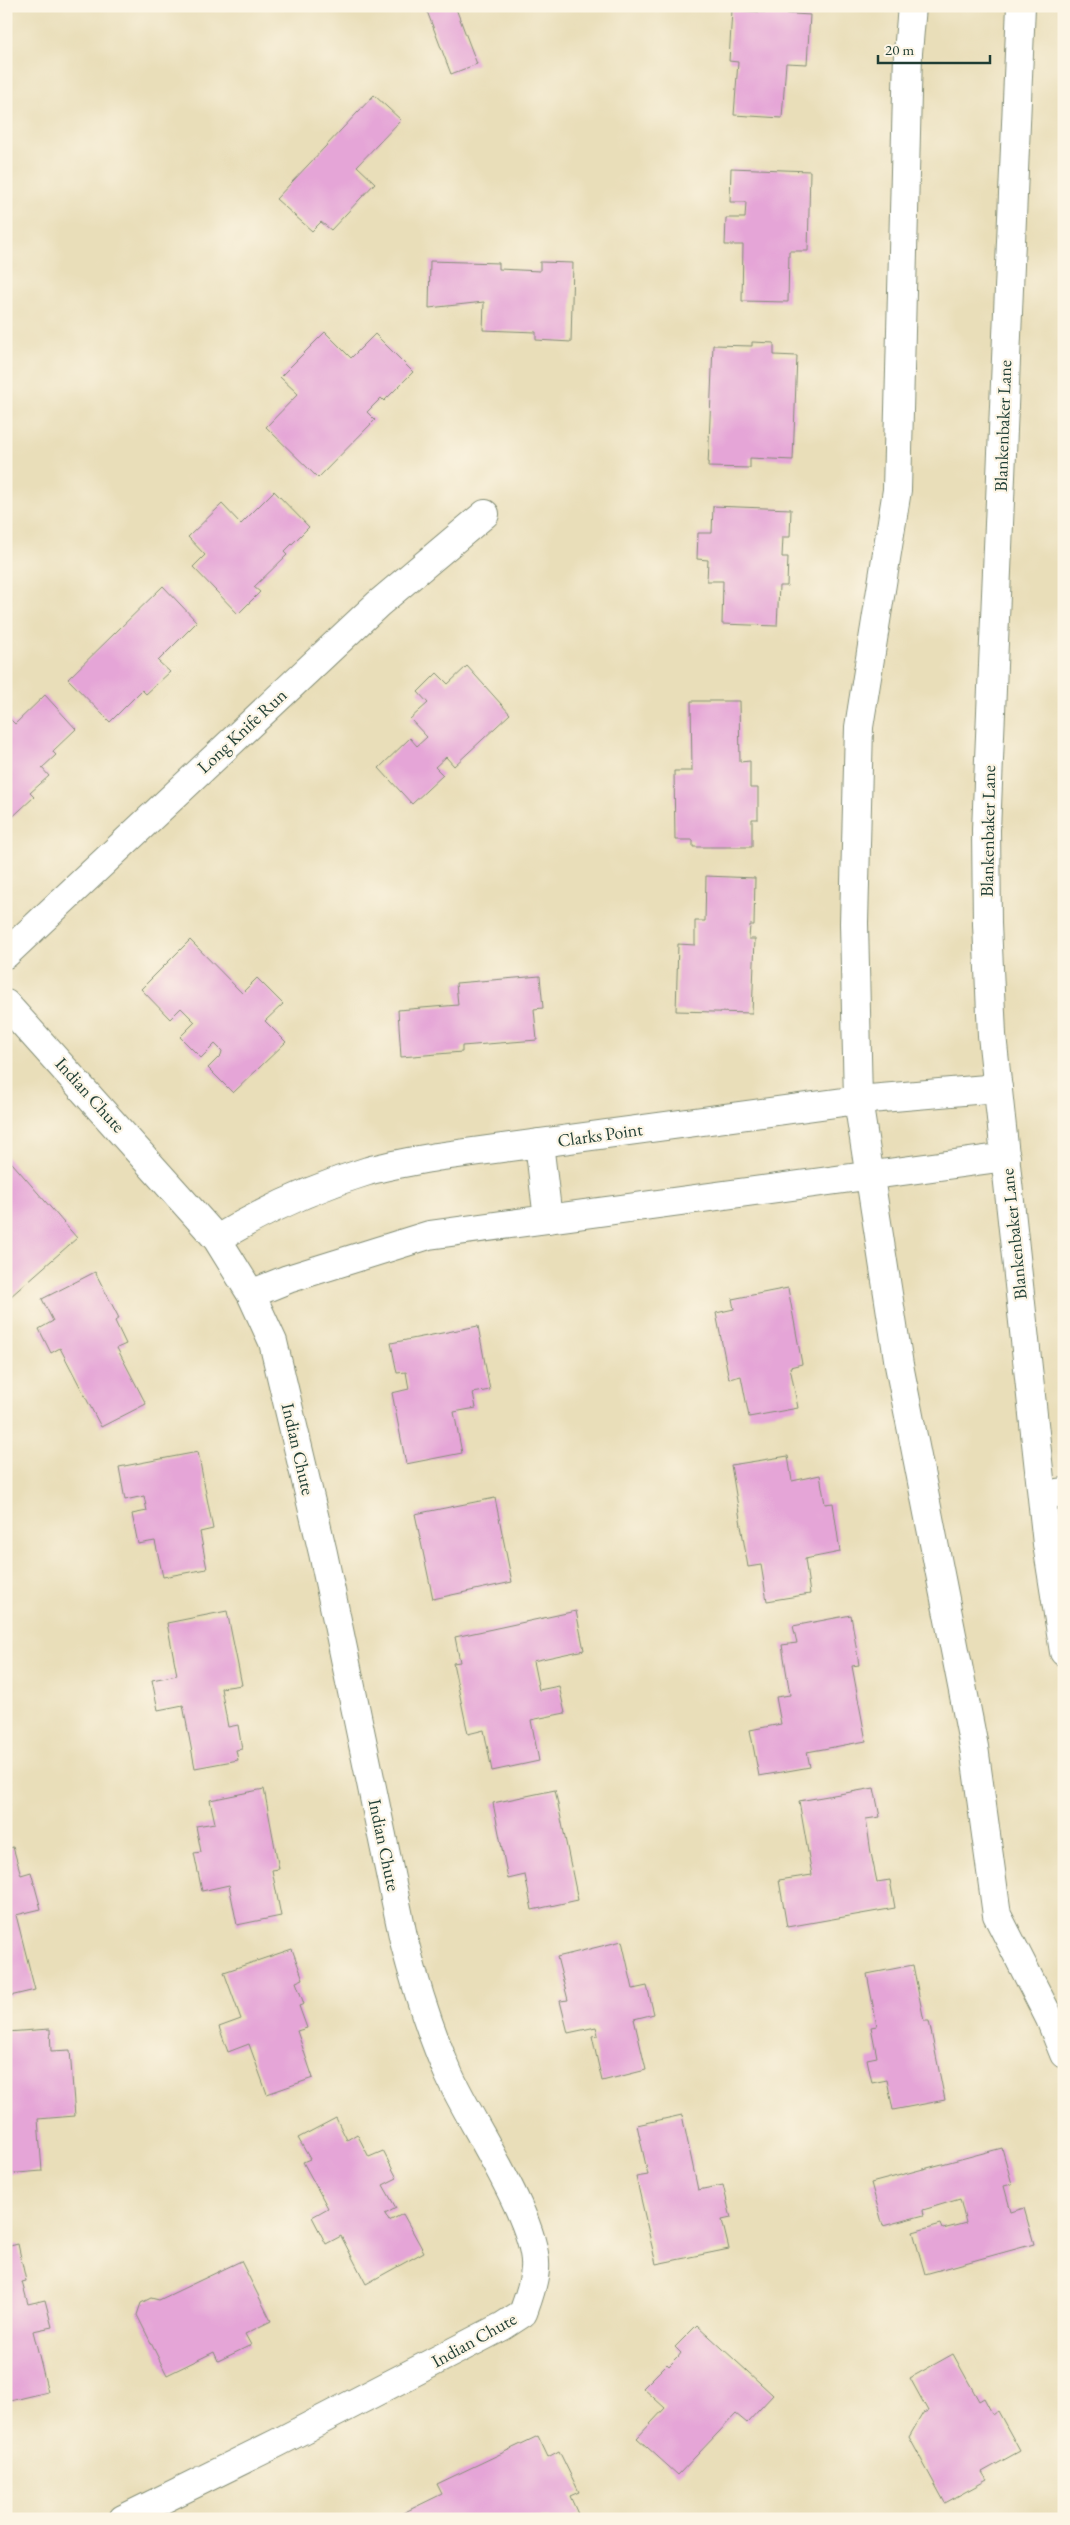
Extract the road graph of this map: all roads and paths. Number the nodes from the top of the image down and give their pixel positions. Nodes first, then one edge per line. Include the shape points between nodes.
1 (912, 6) edge
2 (1021, 6) edge
3 (485, 514) dead end
4 (6, 954) edge
5 (6, 1004) edge
6 (998, 1088) junction
7 (858, 1100) junction
8 (539, 1143) junction
9 (1006, 1157) junction
10 (870, 1176) junction
11 (548, 1219) junction
12 (218, 1239) junction
13 (251, 1294) junction
14 (1053, 1493) edge
15 (1064, 1652) edge
16 (1064, 2054) edge
17 (123, 2519) edge

1 - 7 street via 908,53 897,490 859,727 854,923
2 - 6 street, Blankenbaker Lane via 986,830 987,939
3 - 4 street, Long Knife Run via 378,604
5 - 12 street, Indian Chute
6 - 7 street, Clarks Point
6 - 9 street, Blankenbaker Lane
7 - 8 street, Clarks Point
7 - 10 street
8 - 11 street
8 - 12 street, Clarks Point via 436,1157 369,1171 292,1199
9 - 10 street
9 - 14 street, Blankenbaker Lane
10 - 11 street
10 - 16 street via 899,1365 974,1747 997,1915
11 - 13 street via 429,1236 288,1279
12 - 13 street, Indian Chute
13 - 17 street, Indian Chute via 273,1342 323,1553 404,1941 420,2001 452,2082 515,2199 528,2233 535,2268 522,2313 503,2326
14 - 15 street, Blankenbaker Lane via 1047,1544

